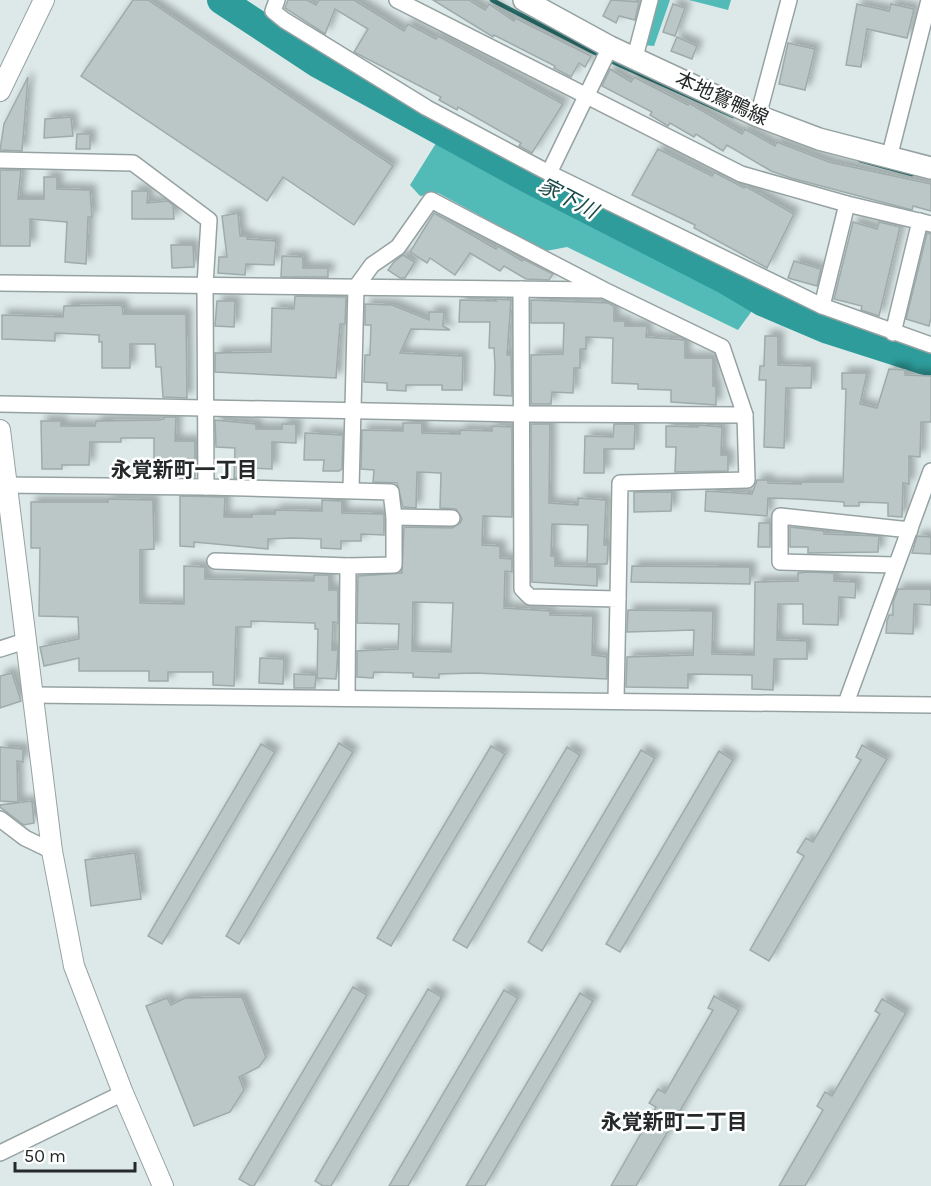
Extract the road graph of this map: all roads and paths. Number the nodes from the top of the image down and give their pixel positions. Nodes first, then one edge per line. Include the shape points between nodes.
1 (44, 0) edge
2 (277, 0) edge
3 (397, 0) edge
4 (524, 0) edge
5 (650, 0) edge
6 (789, 0) edge
7 (929, 0) edge
8 (610, 47) junction
9 (636, 57) junction
10 (0, 91) edge
11 (586, 97) junction
12 (758, 116) junction
13 (889, 158) junction
14 (0, 160) edge
15 (931, 168) edge
16 (549, 173) junction
17 (847, 204) junction
18 (926, 223) edge
19 (0, 283) edge
20 (205, 285) junction
21 (356, 287) junction
22 (521, 290) junction
23 (604, 290) junction
24 (822, 306) junction
25 (893, 333) junction
26 (931, 345) edge
27 (0, 404) edge
28 (206, 408) junction
29 (352, 411) junction
30 (523, 414) junction
31 (745, 415) junction
32 (0, 430) edge
33 (931, 471) edge
34 (4, 485) edge
35 (206, 488) junction
36 (351, 489) junction
37 (394, 517) junction
38 (452, 518) dead end
39 (910, 530) junction
40 (214, 561) dead end
41 (895, 565) junction
42 (348, 567) junction
43 (618, 599) junction
44 (25, 641) junction
45 (0, 649) edge
46 (31, 695) junction
47 (347, 699) junction
48 (616, 700) junction
49 (846, 704) junction
50 (931, 705) edge
51 (0, 819) edge
52 (52, 851) junction
53 (123, 1093) junction
54 (0, 1153) edge
55 (163, 1186) edge

1 - 10 street
2 - 16 street via 273,10 284,20 427,108
3 - 11 street
4 - 8 main road, 本地鴛鴨線
5 - 9 street
6 - 12 street
7 - 13 street
8 - 9 main road, 本地鴛鴨線
8 - 11 street
9 - 12 main road, 本地鴛鴨線
11 - 16 street
11 - 17 street via 741,174
12 - 13 main road, 本地鴛鴨線 via 819,139
13 - 15 main road, 本地鴛鴨線
14 - 20 street via 133,163 209,220
16 - 24 street
17 - 18 street
17 - 24 street
18 - 25 street
19 - 20 street
20 - 21 street
20 - 28 street
21 - 22 street
21 - 23 street via 372,265 398,248 431,200
21 - 29 street
22 - 23 street
22 - 30 street
23 - 31 street via 722,347
24 - 25 street
25 - 26 street
27 - 28 street
28 - 29 street
28 - 35 street
29 - 30 street
29 - 36 street
30 - 31 street
30 - 43 street via 522,589 530,597
31 - 43 street via 747,480 620,483
32 - 34 street
33 - 39 street
34 - 35 street
34 - 44 street
35 - 36 street
36 - 37 street via 391,492
37 - 38 street
37 - 42 street via 394,565
39 - 41 street
39 - 41 street via 780,516 780,562
40 - 42 street
41 - 49 street
42 - 47 street
43 - 48 street
44 - 45 street
44 - 46 street
46 - 47 street
46 - 52 street
47 - 48 street
48 - 49 street
49 - 50 street
51 - 52 street via 25,838
52 - 53 street via 74,966
53 - 54 street
53 - 55 street

